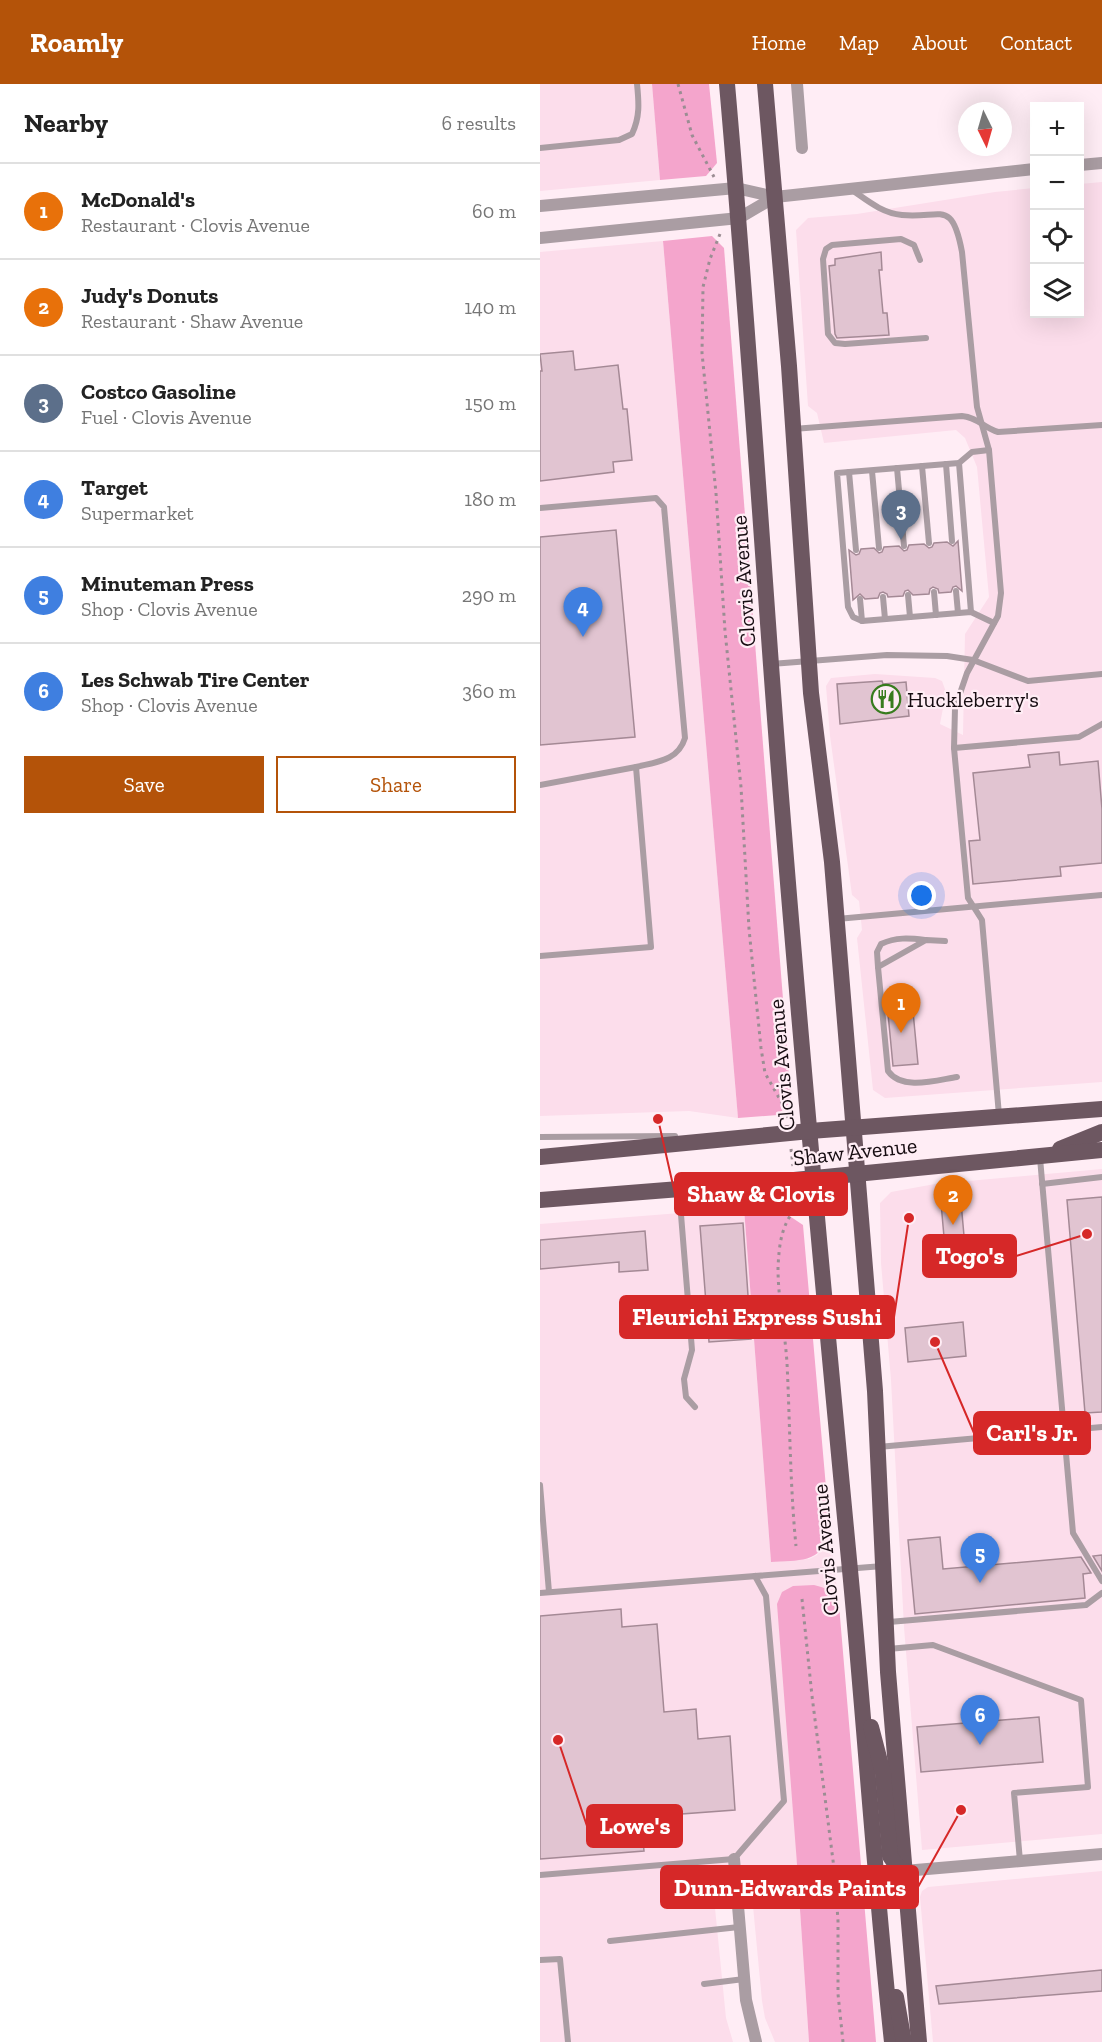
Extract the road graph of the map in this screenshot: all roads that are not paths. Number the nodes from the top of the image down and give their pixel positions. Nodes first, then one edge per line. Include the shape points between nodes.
1 (637, 84) edge
2 (727, 84) edge
3 (765, 84) edge
4 (796, 84) edge
5 (540, 148) edge
6 (802, 148) dead end
7 (1102, 163) edge
8 (1084, 165) edge
9 (1030, 170) edge
10 (736, 188) junction
11 (852, 189) junction
12 (775, 197) junction
13 (540, 206) edge
14 (739, 218) junction
15 (540, 238) edge
16 (920, 260) dead end
17 (926, 338) dead end
18 (981, 422) junction
19 (1102, 425) edge
20 (793, 429) junction
21 (989, 450) junction
22 (959, 463) junction
23 (946, 464) junction
24 (922, 466) junction
25 (897, 468) junction
26 (872, 471) junction
27 (849, 472) junction
28 (540, 508) edge
29 (952, 541) dead end
30 (929, 543) dead end
31 (904, 546) dead end
32 (879, 548) dead end
33 (856, 550) dead end
34 (956, 591) dead end
35 (934, 592) dead end
36 (908, 595) dead end
37 (883, 597) dead end
38 (860, 599) dead end
39 (971, 612) junction
40 (958, 613) junction
41 (936, 615) junction
42 (910, 617) junction
43 (885, 619) junction
44 (862, 621) junction
45 (994, 623) junction
46 (973, 660) junction
47 (809, 662) junction
48 (771, 664) junction
49 (1102, 674) edge
50 (1102, 724) edge
51 (954, 748) junction
52 (636, 767) junction
53 (540, 785) edge
54 (1102, 895) edge
55 (974, 906) junction
56 (836, 919) junction
57 (926, 940) junction
58 (945, 941) dead end
59 (540, 956) edge
60 (878, 967) junction
61 (957, 1077) dead end
62 (1102, 1109) edge
63 (999, 1116) junction
64 (853, 1128) junction
65 (810, 1131) junction
66 (1102, 1132) edge
67 (751, 1136) junction
68 (540, 1137) edge
69 (1102, 1150) edge
70 (540, 1157) edge
71 (1040, 1158) junction
72 (856, 1173) junction
73 (1102, 1177) edge
74 (813, 1178) junction
75 (1042, 1184) junction
76 (679, 1189) junction
77 (540, 1200) edge
78 (695, 1407) dead end
79 (1102, 1427) edge
80 (1064, 1430) junction
81 (878, 1447) junction
82 (540, 1485) edge
83 (884, 1566) junction
84 (850, 1569) junction
85 (755, 1576) junction
86 (1102, 1581) edge
87 (540, 1593) edge
88 (549, 1593) junction
89 (1102, 1593) edge
90 (886, 1622) junction
91 (887, 1648) junction
92 (860, 1685) junction
93 (1102, 1854) edge
94 (734, 1859) junction
95 (1020, 1861) junction
96 (904, 1871) junction
97 (540, 1875) edge
98 (879, 1920) junction
99 (740, 1927) junction
100 (610, 1941) dead end
101 (540, 1960) edge
102 (744, 1979) junction
103 (704, 1984) dead end
104 (568, 2042) edge
105 (756, 2042) edge
106 (892, 2042) edge
107 (904, 2042) edge
108 (919, 2042) edge

1 - 5 lane via 638,122 632,134 619,140
2 - 10 main road, Clovis Avenue
3 - 12 main road
4 - 6 street
7 - 8 street
9 - 11 street
10 - 12 street
10 - 13 street
10 - 14 main road, Clovis Avenue
11 - 12 street
11 - 18 lane via 881,210 903,215 937,213 949,217 956,228
12 - 14 street
12 - 20 main road
14 - 15 street
14 - 48 main road, Clovis Avenue
16 - 17 lane via 914,246 901,239 832,245 826,249 823,259 828,334 835,343 845,344
18 - 19 lane via 990,430 1006,433
18 - 20 lane via 962,416
18 - 21 lane
20 - 47 main road
21 - 22 lane via 972,452
21 - 45 lane via 1001,593
22 - 23 lane
22 - 39 lane
23 - 24 lane
23 - 29 lane
24 - 25 lane
24 - 30 lane
25 - 26 lane
25 - 31 lane
26 - 27 lane
26 - 32 lane
27 - 33 lane
27 - 44 lane via 837,473 848,607 853,617
28 - 52 lane via 656,498 664,507 685,738 674,756
34 - 40 lane
35 - 41 lane
36 - 42 lane
37 - 43 lane
38 - 44 lane
39 - 40 lane
39 - 45 lane
40 - 41 lane
41 - 42 lane
42 - 43 lane
43 - 44 lane
45 - 46 lane
46 - 47 lane via 888,655
46 - 49 lane via 1028,681
46 - 51 lane via 955,708
47 - 48 lane
47 - 56 main road
48 - 65 main road, Clovis Avenue
50 - 51 lane via 1079,737
51 - 55 lane via 968,898
52 - 53 lane
52 - 59 lane via 651,947
54 - 55 lane
55 - 56 lane
55 - 63 lane via 982,920
56 - 64 main road
57 - 58 lane
57 - 60 lane
57 - 60 lane via 907,937 881,944
60 - 61 lane via 888,1071 893,1078 905,1083
62 - 63 main road, Shaw Avenue
63 - 64 main road, Shaw Avenue
64 - 65 main road, Shaw Avenue
64 - 72 main road
65 - 67 main road, Shaw Avenue
65 - 74 main road, Clovis Avenue
66 - 71 main road
67 - 68 lane
67 - 70 main road, Shaw Avenue
69 - 71 main road, Shaw Avenue
71 - 72 main road, Shaw Avenue
71 - 75 lane
72 - 74 main road, Shaw Avenue
72 - 81 main road
73 - 75 lane
74 - 76 main road, Shaw Avenue
74 - 84 main road, Clovis Avenue
75 - 80 lane
76 - 77 main road, Shaw Avenue
76 - 78 lane via 692,1350 684,1379 686,1397
79 - 80 lane
80 - 81 lane
80 - 86 lane via 1073,1533
81 - 83 main road
82 - 88 lane
83 - 84 lane
83 - 90 main road
84 - 85 lane
84 - 92 main road, Clovis Avenue
85 - 88 lane
85 - 94 lane via 766,1596 784,1801
87 - 88 lane
89 - 90 lane via 1086,1605
90 - 91 main road
91 - 95 lane via 933,1645 1081,1700 1088,1787 1014,1792
91 - 96 main road
92 - 96 main road via 883,1773 891,1856
92 - 98 main road, Clovis Avenue
93 - 95 street
94 - 97 lane
94 - 99 street
95 - 96 street
96 - 108 main road
98 - 106 main road, Clovis Avenue
98 - 107 main road
99 - 100 lane
99 - 102 street
101 - 104 lane via 560,1959
102 - 103 lane
102 - 105 street

